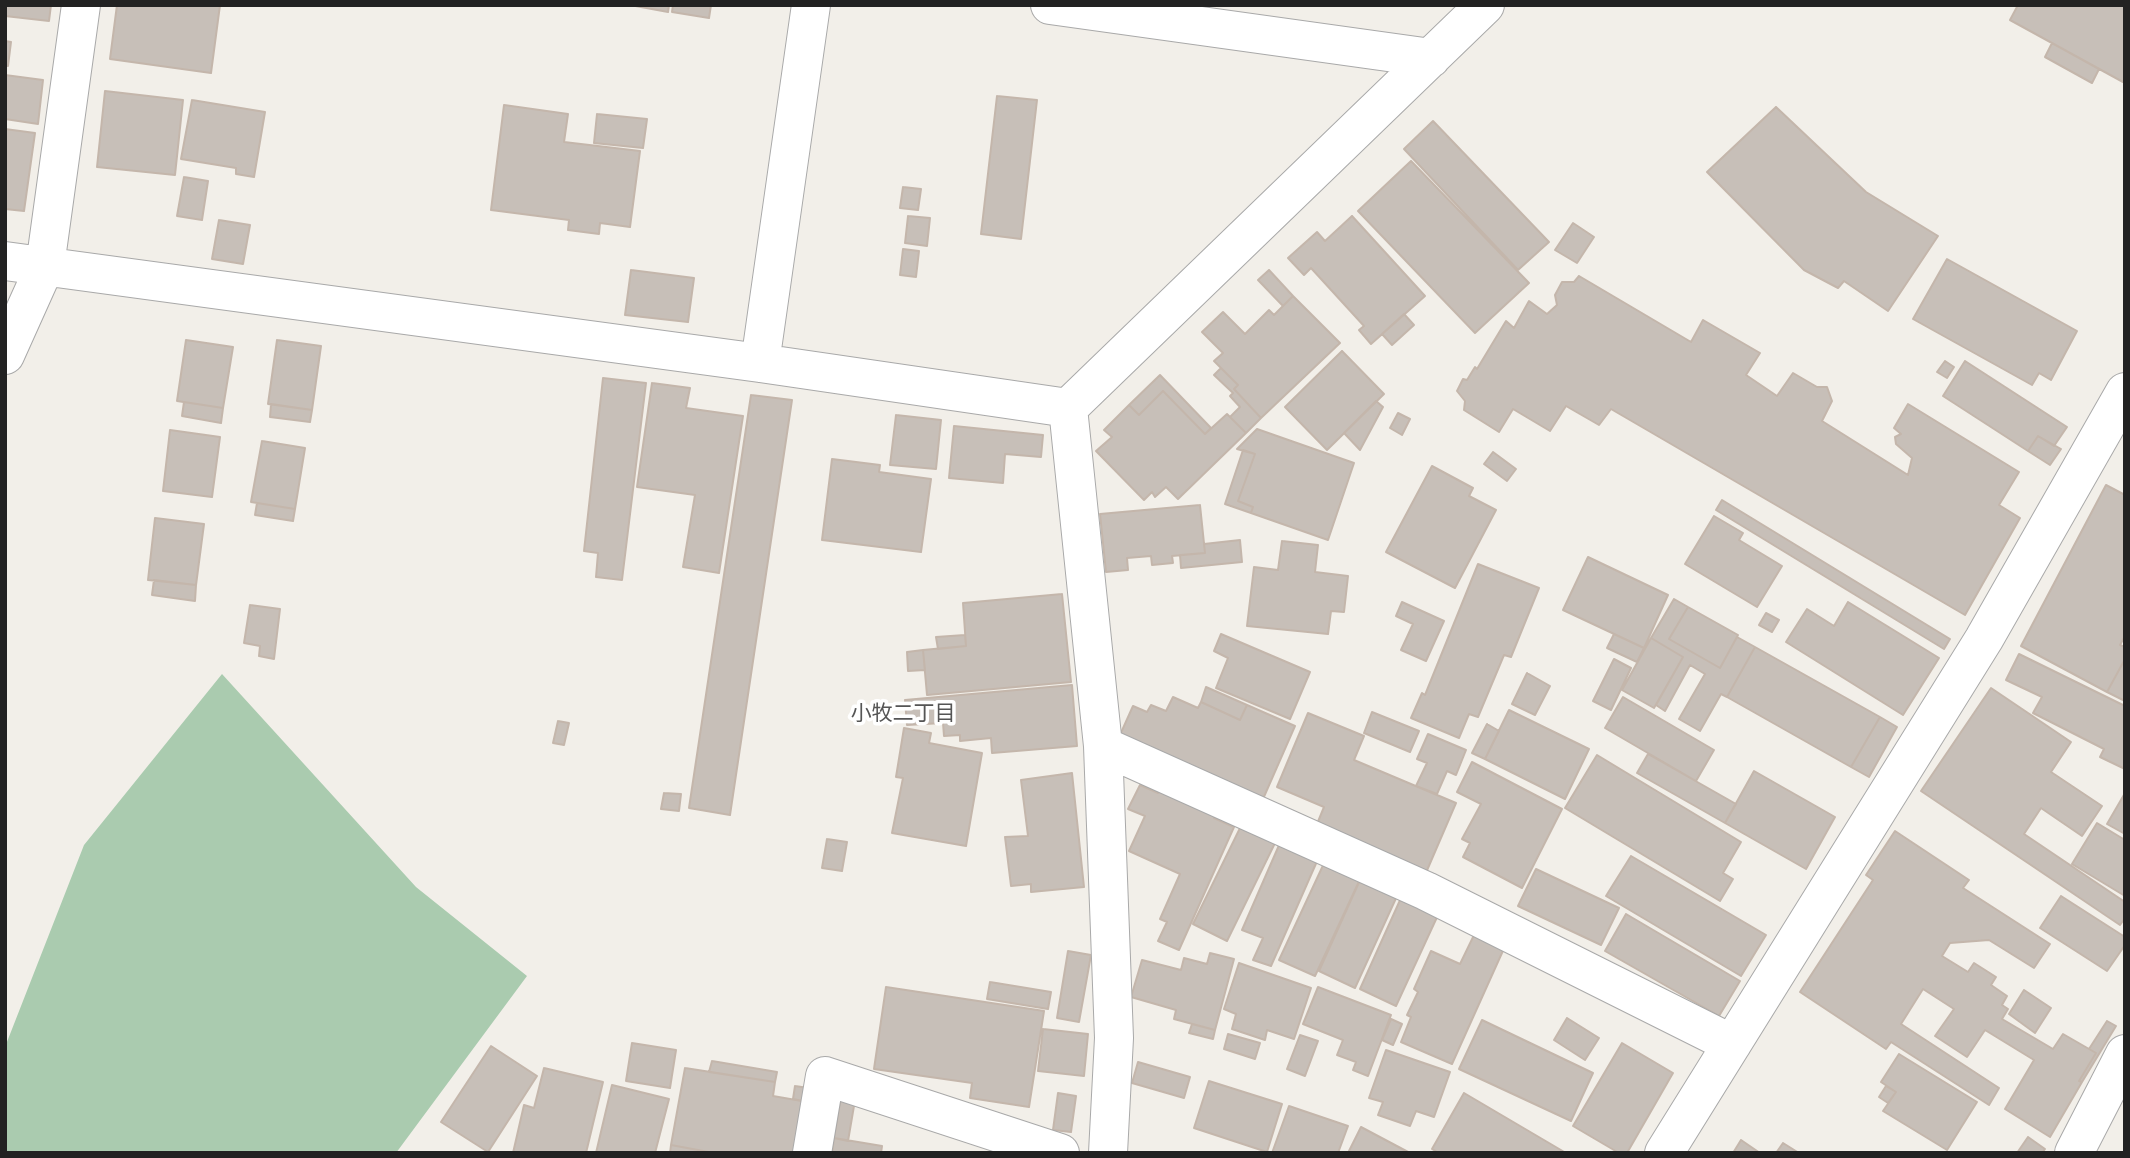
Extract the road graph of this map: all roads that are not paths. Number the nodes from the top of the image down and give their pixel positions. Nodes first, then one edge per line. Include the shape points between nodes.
1 (81, 5) edge
2 (811, 5) edge
3 (1050, 5) edge
4 (1485, 5) edge
5 (1431, 58) junction
6 (5, 261) edge
7 (45, 266) junction
8 (5, 355) edge
9 (760, 363) junction
10 (2125, 392) edge
11 (1068, 408) junction
12 (1103, 746) junction
13 (1732, 1044) junction
14 (2125, 1054) edge
15 (812, 1153) edge
16 (1060, 1153) edge
17 (1108, 1153) edge
18 (1664, 1153) edge
19 (2074, 1153) edge

1 - 7 street
2 - 9 street
3 - 5 street
4 - 5 street
5 - 11 street
6 - 7 street
7 - 8 street
7 - 9 street
9 - 11 street
10 - 13 street via 1984,639
11 - 12 street
12 - 13 street via 1426,891
12 - 17 street via 1114,1038
13 - 18 street
14 - 19 street
15 - 16 street via 825,1076

